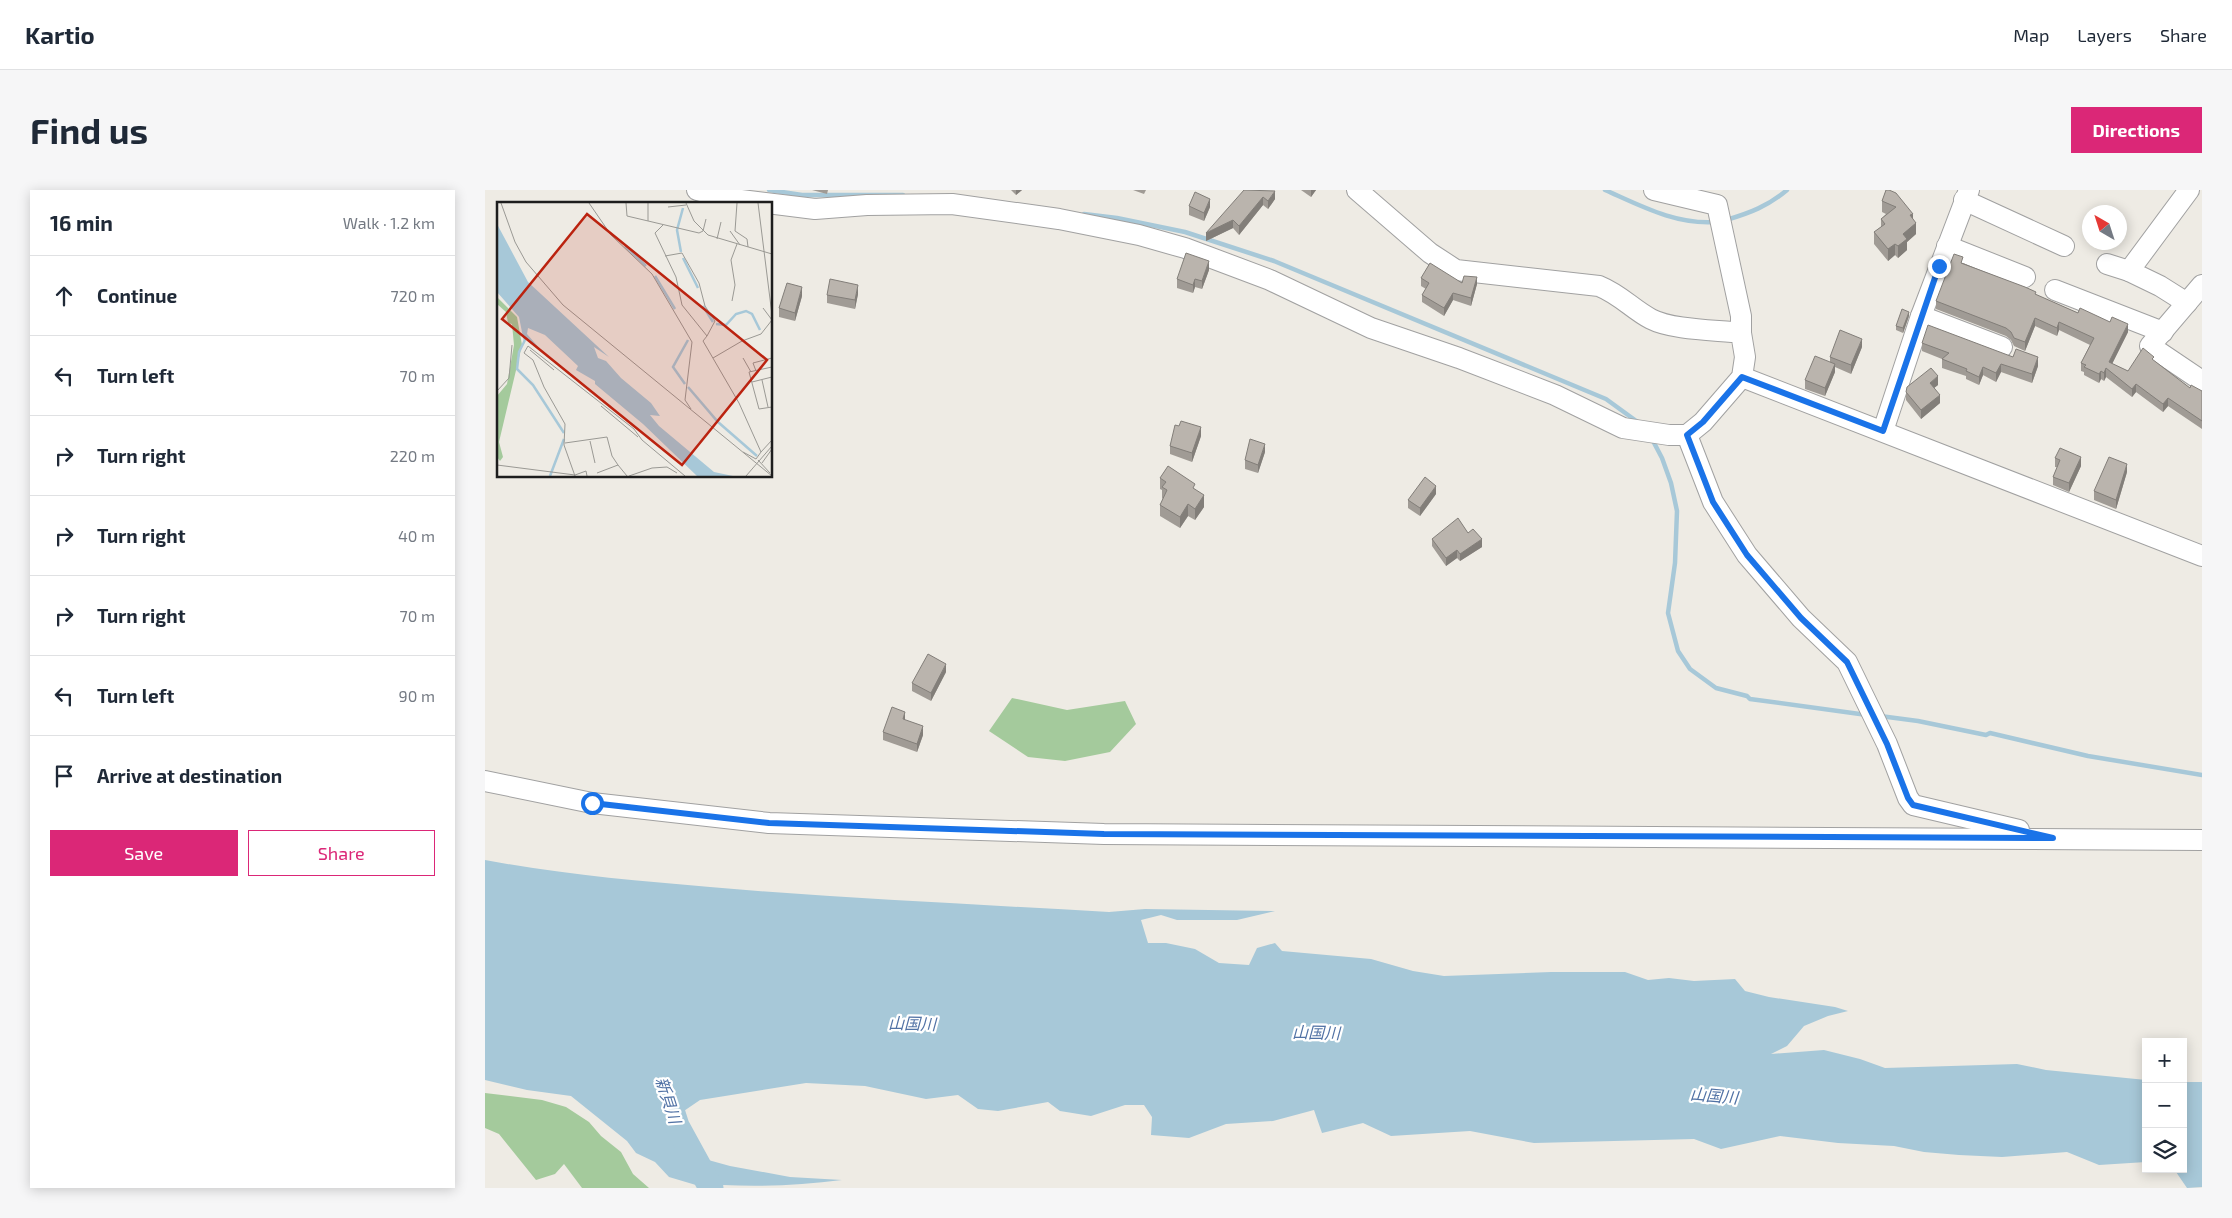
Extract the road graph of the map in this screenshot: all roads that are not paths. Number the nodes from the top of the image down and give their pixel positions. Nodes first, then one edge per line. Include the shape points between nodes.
1 (697, 190) edge
2 (1357, 190) edge
3 (1654, 190) edge
4 (2189, 190) edge
5 (1966, 195) edge
6 (755, 202) edge
7 (773, 204) edge
8 (1947, 246) junction
9 (2064, 246) dead end
10 (2107, 264) dead end
11 (2129, 271) junction
12 (2025, 277) dead end
13 (2202, 285) edge
14 (2055, 290) dead end
15 (2187, 303) junction
16 (1921, 316) junction
17 (2163, 332) junction
18 (1741, 333) junction
19 (2002, 348) dead end
20 (1742, 377) junction
21 (2202, 381) edge
22 (1883, 431) junction
23 (1687, 435) junction
24 (2202, 556) edge
25 (485, 781) edge
26 (2053, 838) junction
27 (2202, 840) edge

1 - 6 street
2 - 18 street via 1430,254 1456,270 1599,286 1615,292 1650,319 1669,325
3 - 18 street via 1717,205 1741,316
4 - 11 street
5 - 8 street
5 - 9 street
7 - 23 street via 815,210 867,205 952,204 1139,234 1271,280 1371,328 1555,395 1623,428
8 - 12 street
8 - 16 street
10 - 11 street
11 - 15 street
13 - 15 street
14 - 17 street
15 - 17 street
16 - 19 street
16 - 22 street
17 - 21 street via 2150,346
18 - 20 street via 1745,357
20 - 22 street
20 - 23 street via 1703,422
22 - 24 street
23 - 26 street via 1713,502 1747,555 1801,618 1847,662 1913,805
25 - 26 street via 592,803 789,824 1104,834
26 - 27 street

